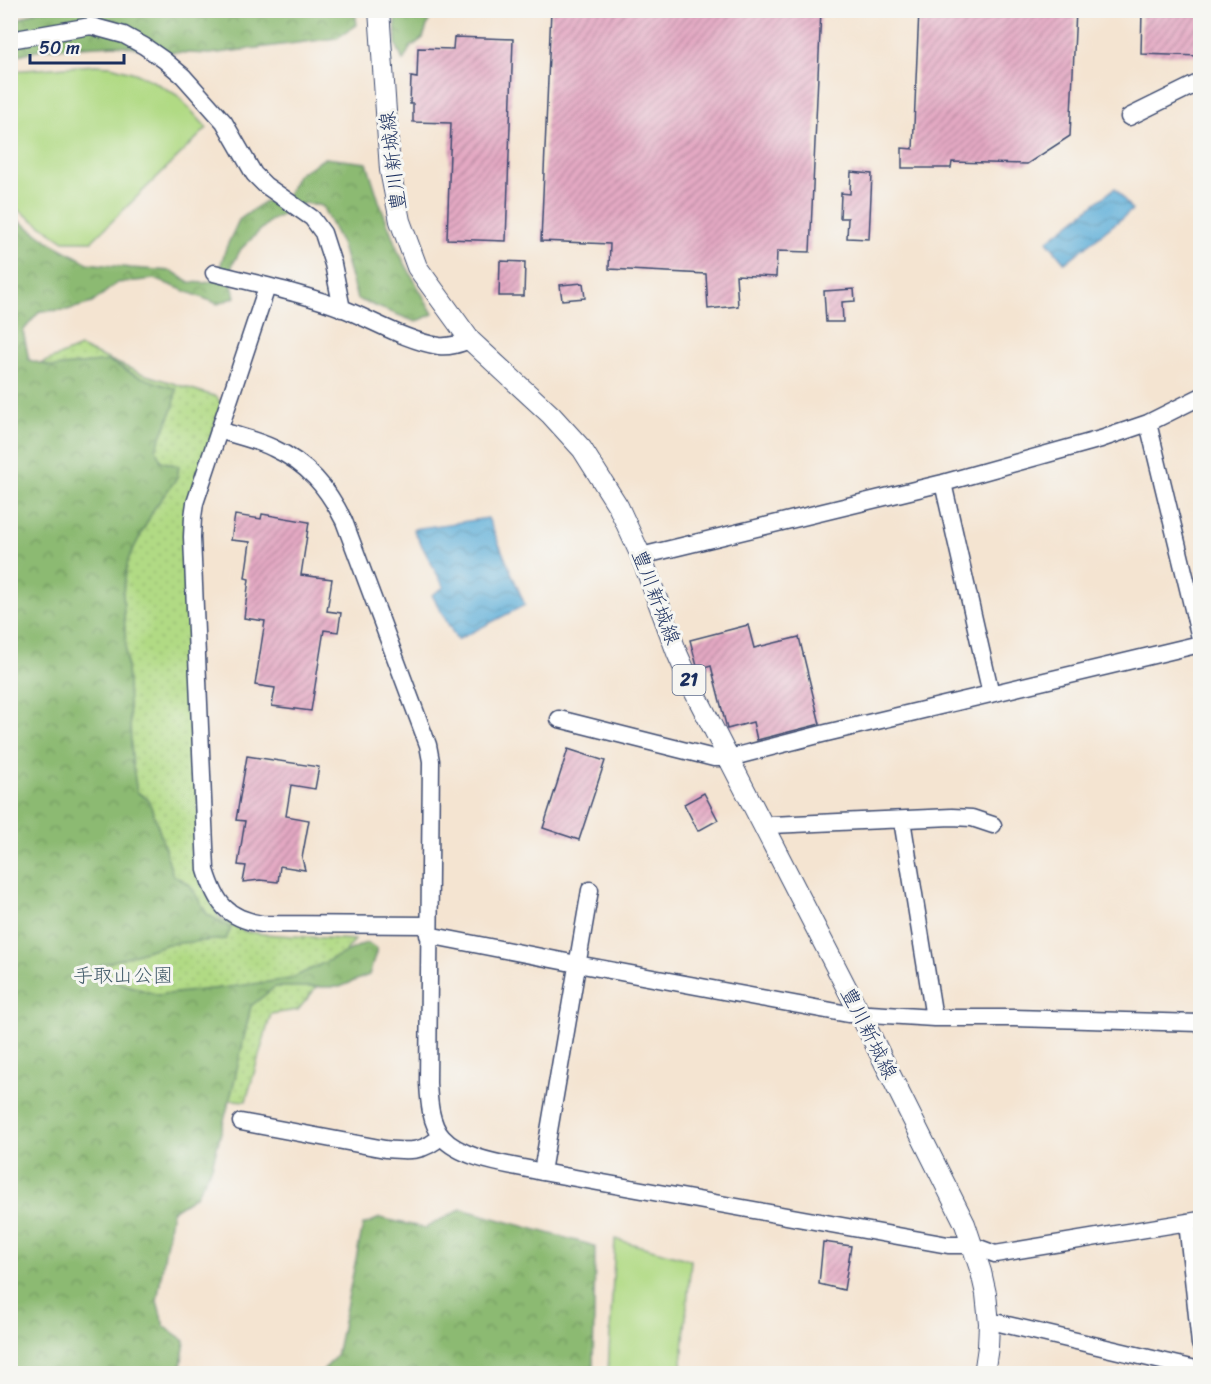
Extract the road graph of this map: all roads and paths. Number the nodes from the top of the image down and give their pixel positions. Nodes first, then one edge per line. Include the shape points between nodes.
1 (380, 10) edge
2 (10, 40) edge
3 (1200, 82) edge
4 (1129, 117) dead end
5 (214, 273) dead end
6 (267, 286) junction
7 (342, 309) junction
8 (470, 340) junction
9 (1200, 397) edge
10 (1148, 423) junction
11 (219, 430) junction
12 (943, 483) junction
13 (641, 556) junction
14 (1200, 638) edge
15 (1200, 644) edge
16 (991, 694) junction
17 (559, 719) dead end
18 (729, 759) junction
19 (902, 820) junction
20 (993, 825) dead end
21 (764, 828) junction
22 (590, 890) dead end
23 (429, 930) junction
24 (577, 964) junction
25 (860, 1014) junction
26 (934, 1018) junction
27 (1200, 1023) edge
28 (241, 1122) dead end
29 (441, 1136) junction
30 (542, 1172) junction
31 (1194, 1221) edge
32 (971, 1245) junction
33 (989, 1323) junction
34 (1200, 1344) edge
35 (1198, 1369) edge
36 (984, 1374) edge

1 - 8 main road, 豊川新城線 / 21 via 390,170 400,221 417,267
2 - 7 street via 91,26 123,35 164,60 224,122 254,174 312,218 323,233
3 - 4 street
5 - 6 street
6 - 7 street
6 - 11 street
7 - 8 street via 413,340 440,346 456,346
8 - 13 main road, 豊川新城線 / 21 via 582,449 618,506
9 - 10 street
10 - 12 street
10 - 14 street
11 - 23 street via 272,447 298,462 319,481 344,521 428,746
11 - 23 street via 195,503 192,537 206,870 212,891 235,915 262,924
12 - 13 street
12 - 16 street
13 - 18 main road, 豊川新城線 / 21 via 677,653
15 - 16 street
16 - 18 street
17 - 18 street
18 - 21 main road, 豊川新城線 / 21
19 - 20 street via 972,818
19 - 21 street
19 - 26 street
21 - 25 main road, 豊川新城線 / 21
22 - 24 street
23 - 24 street
23 - 29 street via 428,1083 430,1112
24 - 25 street
24 - 30 street
25 - 26 street
25 - 32 main road, 豊川新城線 / 21 via 965,1224
26 - 27 street
28 - 29 street via 394,1150 419,1149
29 - 30 street via 472,1155
30 - 32 street via 948,1245
31 - 32 street via 995,1254
31 - 34 street
32 - 33 main road, 豊川新城線 / 21 via 983,1283
33 - 35 street
33 - 36 main road, 豊川新城線 / 21
34 - 35 street

